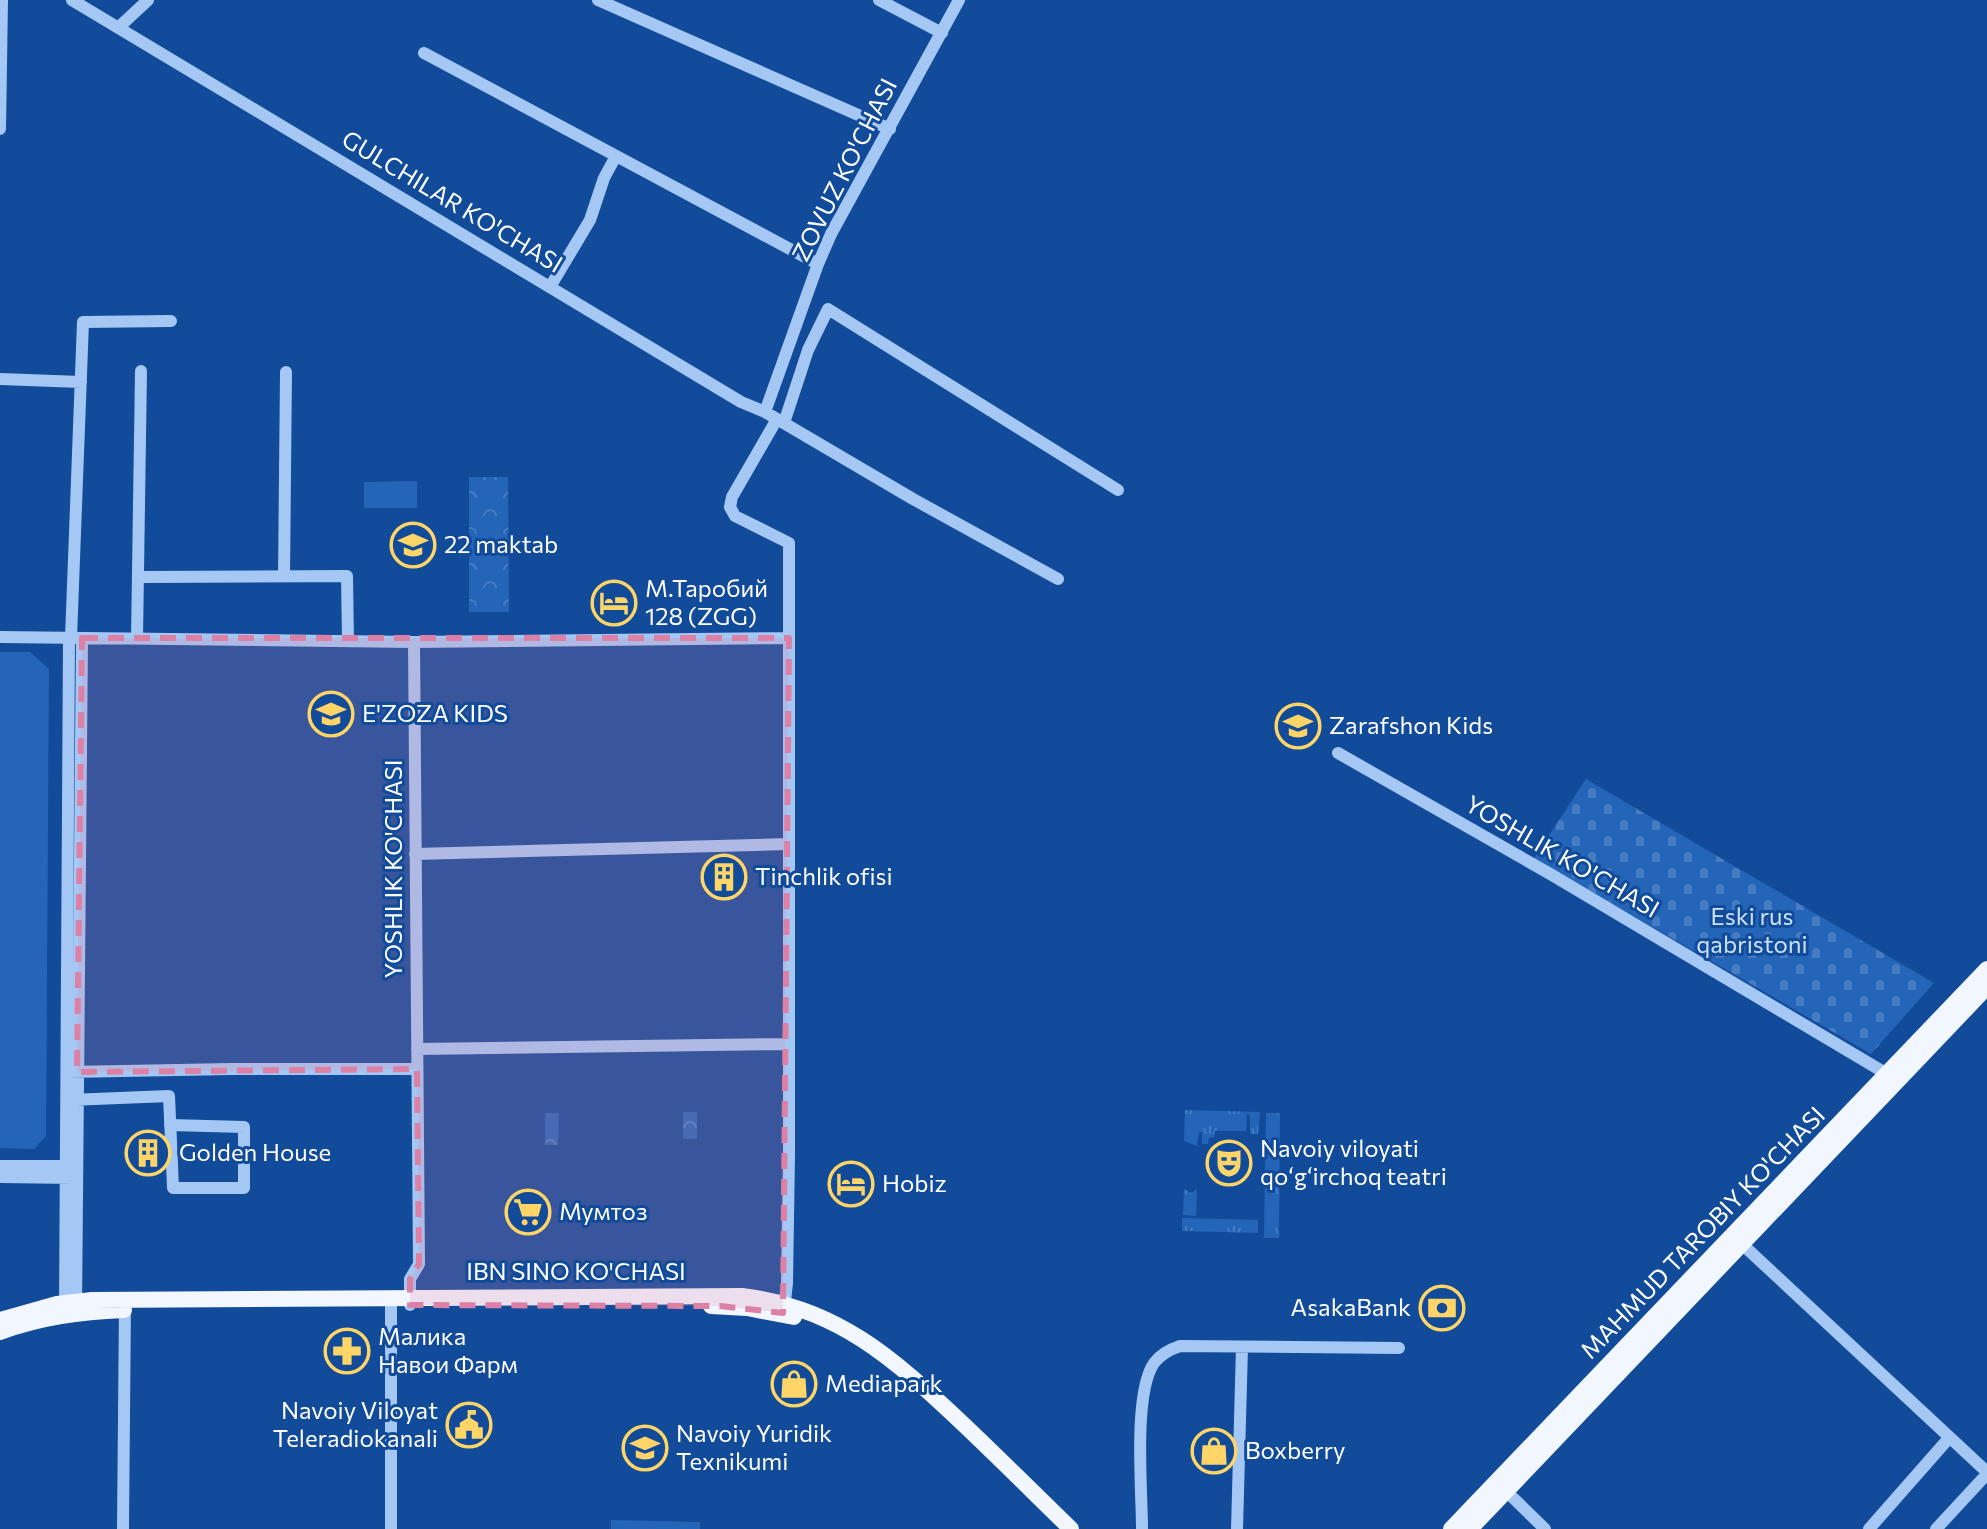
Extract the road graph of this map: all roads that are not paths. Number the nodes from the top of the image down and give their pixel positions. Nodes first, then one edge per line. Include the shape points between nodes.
1 (2, 0) edge
2 (72, 0) edge
3 (148, 0) edge
4 (598, 0) edge
5 (879, 0) edge
6 (959, 0) edge
7 (119, 27) junction
8 (942, 33) junction
9 (424, 53) dead end
10 (0, 129) edge
11 (890, 129) junction
12 (616, 156) junction
13 (818, 264) junction
14 (550, 287) junction
15 (171, 321) dead end
16 (141, 371) dead end
17 (286, 372) dead end
18 (0, 379) edge
19 (81, 382) junction
20 (765, 412) junction
21 (780, 421) junction
22 (1118, 490) dead end
23 (284, 576) junction
24 (138, 577) junction
25 (1058, 579) dead end
26 (0, 637) edge
27 (74, 638) junction
28 (789, 638) junction
29 (137, 639) junction
30 (348, 641) junction
31 (414, 642) junction
32 (1338, 753) dead end
33 (789, 844) junction
34 (415, 854) junction
35 (1987, 969) edge
36 (1987, 987) edge
37 (789, 1044) junction
38 (417, 1049) junction
39 (417, 1069) junction
40 (71, 1072) junction
41 (1887, 1074) junction
42 (71, 1100) junction
43 (170, 1125) junction
44 (0, 1166) edge
45 (70, 1172) junction
46 (0, 1177) edge
47 (1743, 1245) junction
48 (390, 1301) junction
49 (410, 1301) junction
50 (125, 1304) junction
51 (70, 1307) junction
52 (784, 1308) junction
53 (0, 1320) edge
54 (0, 1332) edge
55 (1242, 1347) junction
56 (1399, 1348) dead end
57 (1949, 1438) junction
58 (1987, 1473) edge
59 (1506, 1491) junction
60 (123, 1529) edge
61 (391, 1529) edge
62 (1058, 1529) edge
63 (1071, 1529) edge
64 (1142, 1529) edge
65 (1237, 1529) edge
66 (1451, 1529) edge
67 (1470, 1529) edge
68 (1545, 1529) edge
69 (1869, 1529) edge
70 (1936, 1529) edge

1 - 10 street
2 - 7 street, GULCHILAR KO'CHASI
3 - 7 street
4 - 11 street
5 - 8 street
6 - 8 street, ZOVUZ KO'CHASI
7 - 14 street, GULCHILAR KO'CHASI
8 - 11 street, ZOVUZ KO'CHASI
9 - 12 street
11 - 13 street, ZOVUZ KO'CHASI
12 - 13 street
12 - 14 street via 590,220
13 - 20 street, ZOVUZ KO'CHASI
14 - 20 street, GULCHILAR KO'CHASI
15 - 19 street via 83,322
16 - 24 street
17 - 23 street
18 - 19 street
19 - 27 street
20 - 21 street, GULCHILAR KO'CHASI
21 - 22 street via 828,309
21 - 25 street, GULCHILAR KO'CHASI
21 - 28 street via 730,507 735,516 789,543
23 - 24 street
23 - 30 street via 347,576
24 - 29 street
26 - 27 street
27 - 29 street
27 - 40 street
28 - 31 street
28 - 33 street
29 - 30 street
30 - 31 street
31 - 34 street, YOSHLIK KO'CHASI
32 - 41 street, YOSHLIK KO'CHASI
33 - 34 street
33 - 37 street
34 - 38 street, YOSHLIK KO'CHASI
35 - 41 main road, MAHMUD TAROBIY KO'CHASI
36 - 47 main road, MAHMUD TAROBIY KO'CHASI
37 - 38 street
37 - 52 street
38 - 39 street, YOSHLIK KO'CHASI
39 - 40 street
39 - 49 street, YOSHLIK KO'CHASI via 419,1264 410,1279
40 - 42 street
41 - 66 main road, MAHMUD TAROBIY KO'CHASI
42 - 43 street via 169,1096
42 - 45 street
43 - 43 street via 173,1188 244,1188 244,1127
44 - 45 street
45 - 46 street
45 - 51 street
47 - 57 street
47 - 59 main road, MAHMUD TAROBIY KO'CHASI
48 - 49 main road
48 - 50 main road
48 - 61 street
49 - 52 main road
50 - 51 main road
50 - 60 street
51 - 53 main road
51 - 54 main road
52 - 62 main road via 840,1335 901,1377
52 - 63 main road via 850,1330 884,1353
55 - 56 street
55 - 64 street via 1180,1346 1155,1361 1143,1401
55 - 65 street
57 - 58 street
57 - 69 street
58 - 70 street
59 - 67 main road, MAHMUD TAROBIY KO'CHASI
59 - 68 street

